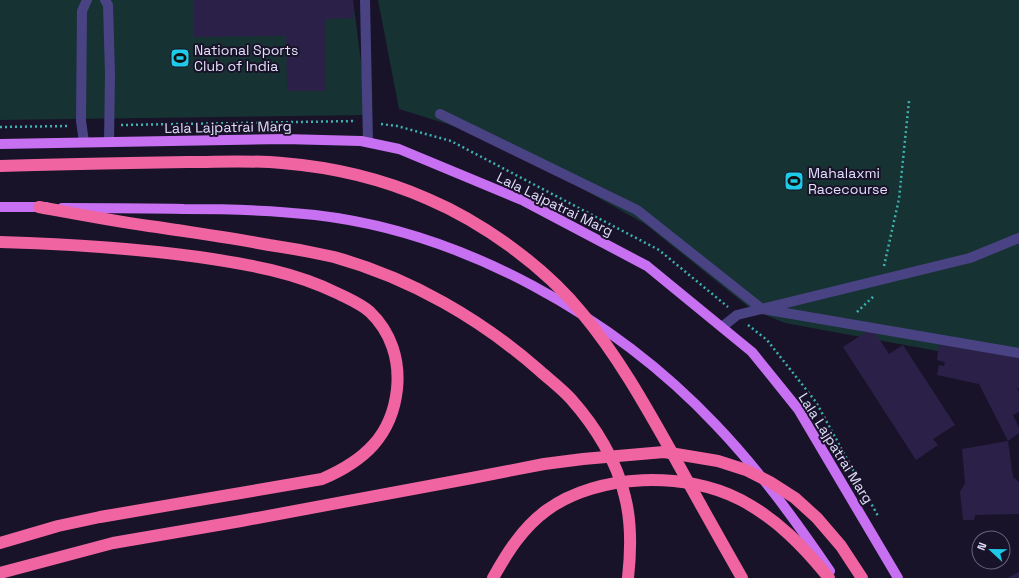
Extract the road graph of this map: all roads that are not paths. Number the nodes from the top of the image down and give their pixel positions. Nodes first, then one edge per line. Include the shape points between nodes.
1 (87, 0) edge
2 (105, 0) edge
3 (365, 0) edge
4 (440, 114) dead end
5 (84, 142) junction
6 (109, 142) junction
7 (368, 142) junction
8 (0, 144) edge
9 (0, 166) edge
10 (0, 207) edge
11 (39, 207) junction
12 (1019, 238) edge
13 (0, 242) edge
14 (762, 309) junction
15 (722, 327) junction
16 (1019, 353) edge
17 (0, 543) edge
18 (0, 572) edge
19 (493, 578) edge
20 (628, 578) edge
21 (742, 578) edge
22 (829, 578) edge
23 (834, 578) edge
24 (862, 578) edge
25 (898, 578) edge

1 - 5 lane via 82,11
2 - 6 lane via 108,5
3 - 7 lane
4 - 14 lane via 638,210
5 - 6 main road, Lala Lajpatrai Marg
5 - 8 main road, Lala Lajpatrai Marg
6 - 7 main road, Lala Lajpatrai Marg
7 - 15 main road, Lala Lajpatrai Marg via 399,148 524,201 646,266
9 - 21 highway via 281,162 378,181 428,199 476,224 516,251 549,278 581,311 634,386
10 - 11 main road
11 - 20 highway via 334,257 395,279 455,309 489,330 565,393 603,441 618,474 626,501 631,546
11 - 23 main road via 253,209 316,215 404,232 507,273 560,301 602,328 687,396 721,430 773,491
12 - 14 lane via 970,258
13 - 17 highway via 113,248 197,257 244,263 304,279 328,288 369,311 391,341 398,377 396,401 378,441 361,458 322,479 100,517
14 - 15 lane via 737,315
14 - 16 lane
15 - 25 main road, Lala Lajpatrai Marg via 752,352 798,409
18 - 24 highway via 113,543 544,464 664,452 718,461 770,482 795,498 817,518 841,546
19 - 22 highway via 518,538 546,511 564,499 604,486 655,480 711,489 740,500 790,534

